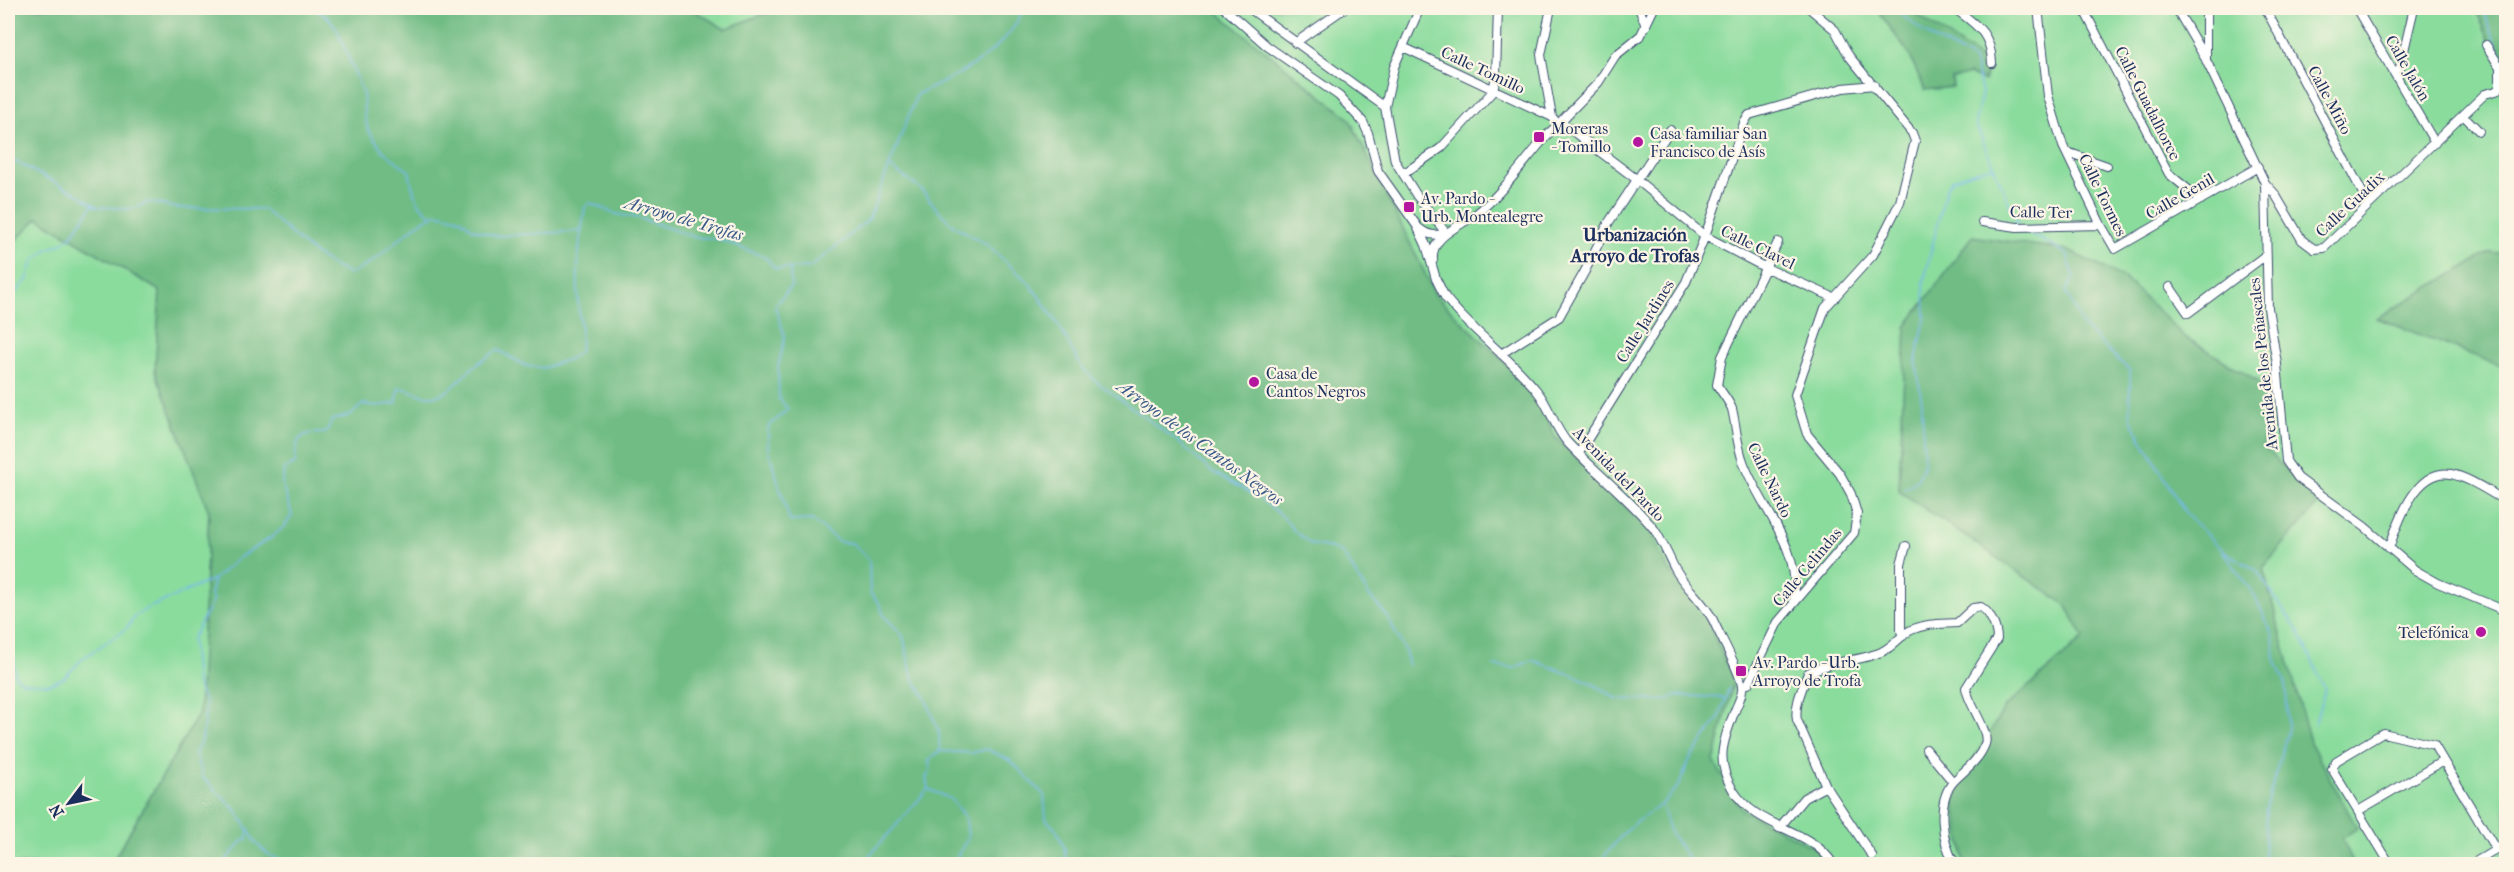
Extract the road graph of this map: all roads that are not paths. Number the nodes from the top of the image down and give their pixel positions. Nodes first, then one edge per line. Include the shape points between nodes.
1 (1249, 8) edge
2 (1345, 8) edge
3 (1420, 8) edge
4 (1498, 8) edge
5 (1551, 8) edge
6 (1638, 8) edge
7 (1654, 8) edge
8 (1809, 8) edge
9 (1954, 8) edge
10 (2038, 8) edge
11 (2083, 8) edge
12 (2176, 8) edge
13 (2206, 8) edge
14 (2265, 8) edge
15 (2356, 8) edge
16 (2414, 8) edge
17 (1228, 10) edge
18 (1646, 26) junction
19 (1295, 43) junction
20 (2486, 45) dead end
21 (1403, 47) junction
22 (2206, 60) junction
23 (1992, 63) dead end
24 (2398, 76) junction
25 (1874, 85) junction
26 (1493, 91) junction
27 (1385, 107) junction
28 (2463, 116) junction
29 (1559, 121) junction
30 (1670, 130) dead end
31 (2479, 132) dead end
32 (2434, 143) junction
33 (2067, 152) junction
34 (2107, 166) dead end
35 (2258, 167) junction
36 (1403, 174) junction
37 (1636, 179) junction
38 (2265, 183) junction
39 (2200, 200) junction
40 (2369, 206) junction
41 (1982, 222) dead end
42 (2101, 225) junction
43 (1417, 226) junction
44 (1446, 233) junction
45 (1705, 236) junction
46 (1433, 241) junction
47 (1778, 242) dead end
48 (2115, 249) joint
49 (2266, 255) junction
50 (1766, 268) junction
51 (2170, 287) dead end
52 (1441, 290) junction
53 (1834, 298) junction
54 (1501, 354) junction
55 (1579, 453) junction
56 (2506, 501) edge
57 (1906, 546) dead end
58 (2389, 548) junction
59 (1794, 601) junction
60 (2506, 611) edge
61 (1903, 636) junction
62 (1742, 685) junction
63 (1926, 749) dead end
64 (2443, 761) junction
65 (1953, 782) junction
66 (1826, 786) junction
67 (2358, 811) junction
68 (1779, 828) junction
69 (2506, 844) edge
70 (2496, 850) junction
71 (1872, 856) dead end
72 (1833, 864) edge
73 (1955, 864) edge
74 (2390, 864) edge
75 (2472, 864) edge

1 - 19 street
2 - 19 street
3 - 21 street
4 - 26 street
5 - 29 street via 1541,55
6 - 18 street
7 - 18 street
8 - 25 street via 1835,30 1849,56
9 - 23 street via 1983,32 1991,48
10 - 33 street, Calle Tormes via 2048,96
11 - 39 street, Calle Guadalhorce via 2169,174
12 - 22 street
13 - 22 street, Avenida de los Peñascales
14 - 40 street, Calle Miño
15 - 24 street, Calle Jalón
16 - 24 street
17 - 43 street, Avenida del Pardo via 1267,45 1352,108 1368,134 1378,171
18 - 29 street via 1609,63 1598,83
19 - 27 street
20 - 28 street, Calle Guadix via 2500,67 2500,87 2485,94
21 - 26 street, Calle Tomillo
21 - 27 street
22 - 35 street, Avenida de los Peñascales
24 - 32 street, Calle Jalón
25 - 45 street, Calle Jardines via 1843,88 1749,115
25 - 53 street, Calle Celindas via 1915,141 1900,202 1873,255
26 - 29 street, Calle Tomillo
26 - 36 street via 1441,148
27 - 36 street via 1395,161
28 - 31 street
28 - 32 street, Calle Guadix
29 - 37 street, Calle Clavel
29 - 44 street via 1491,200
30 - 37 street
32 - 40 street, Calle Guadix
33 - 34 street, Calle Tormes
33 - 42 street, Calle Tormes
35 - 38 street, Avenida de los Peñascales
35 - 39 street, Calle Genil
36 - 44 street
37 - 45 street, Calle Clavel
37 - 54 street via 1559,317
38 - 40 street, Calle Guadix via 2301,240 2314,249 2324,248
38 - 49 street, Avenida de los Peñascales
39 - 48 street, Calle Genil
41 - 42 street, Calle Ter via 2017,227
42 - 48 street, Calle Tormes
43 - 46 street, Avenida del Pardo
43 - 46 street
44 - 46 street
45 - 50 street, Calle Clavel
45 - 55 street, Calle Jardines via 1686,282
46 - 52 street, Avenida del Pardo
46 - 52 street via 1432,257
47 - 50 street, Calle Nardo
49 - 51 street via 2188,313
49 - 58 street, Avenida de los Peñascales via 2268,308 2286,461 2298,478
50 - 53 street, Calle Clavel
50 - 59 street, Calle Nardo via 1722,357 1717,386 1731,408 1745,466 1791,554 1797,582
52 - 54 street, Avenida del Pardo
53 - 59 street, Calle Celindas via 1825,308 1795,395 1806,434 1840,474 1851,494 1856,524 1854,533
54 - 55 street, Avenida del Pardo via 1537,391 1559,431
55 - 62 street, Avenida del Pardo via 1618,489 1664,544 1675,569 1712,619
56 - 58 street via 2451,474 2430,477 2418,486
57 - 61 street via 1901,564
58 - 60 street, Avenida de los Peñascales via 2425,577
59 - 62 street, Calle Celindas via 1778,622 1748,684
61 - 65 street via 1934,623 1957,622 1971,609 1981,607 1997,632 1994,646 1966,688 1986,743 1973,764
61 - 66 street via 1876,654 1822,665 1808,673 1796,714
62 - 68 street via 1722,747 1723,763 1730,783 1747,807
63 - 65 street
64 - 67 street
64 - 67 street via 2434,745 2383,733 2336,761 2332,769
64 - 70 street
65 - 73 street via 1946,801 1943,832 1945,847
66 - 68 street via 1804,798
66 - 71 street
67 - 74 street
68 - 72 street via 1815,844
69 - 70 street
70 - 75 street

